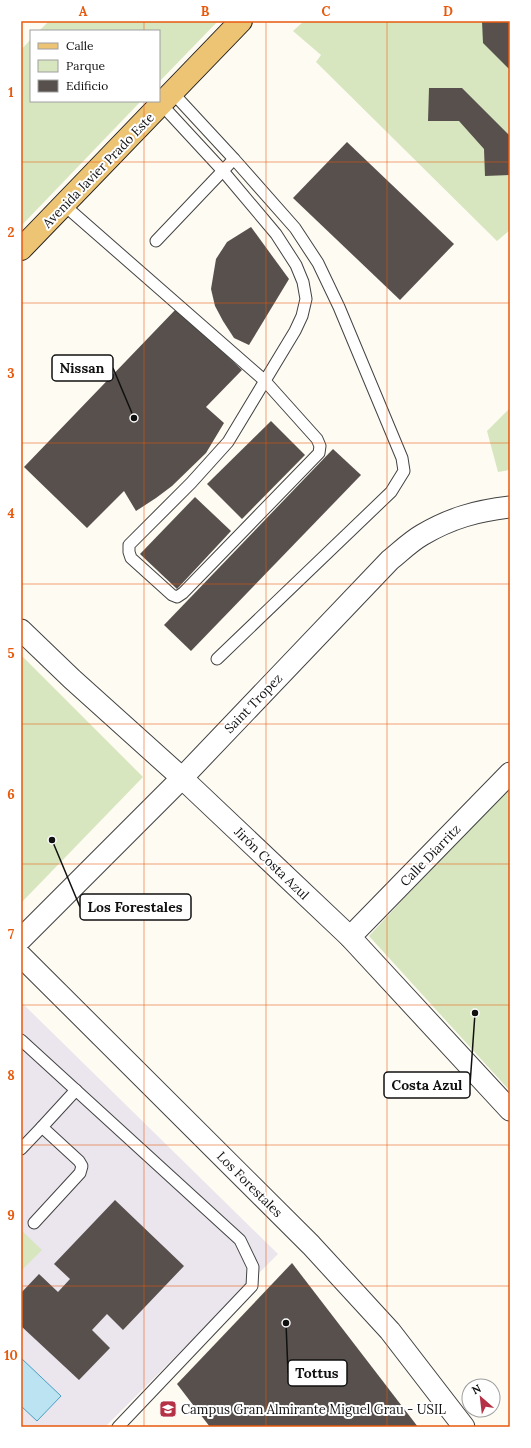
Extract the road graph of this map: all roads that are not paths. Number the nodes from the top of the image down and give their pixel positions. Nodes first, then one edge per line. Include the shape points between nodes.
1 (241, 21) edge
2 (166, 98) junction
3 (234, 159) junction
4 (223, 171) junction
5 (64, 205) junction
6 (156, 241) dead end
7 (21, 249) edge
8 (264, 381) junction
9 (510, 507) edge
10 (21, 630) edge
11 (217, 659) dead end
12 (510, 773) edge
13 (182, 778) junction
14 (350, 937) junction
15 (21, 939) edge
16 (21, 956) edge
17 (23, 1046) edge
18 (76, 1090) junction
19 (510, 1110) edge
20 (42, 1127) junction
21 (21, 1149) edge
22 (34, 1223) dead end
23 (118, 1427) edge
24 (464, 1427) edge

1 - 2 main road, Avenida Javier Prado Este
2 - 3 lane
2 - 4 lane
2 - 5 main road, Avenida Javier Prado Este
3 - 4 lane
3 - 11 lane via 295,228 318,263 402,458 404,471 391,492
4 - 6 lane
4 - 8 lane via 276,234 296,265 303,282 306,299 302,316
5 - 7 main road, Avenida Javier Prado Este
5 - 8 lane
8 - 8 lane via 228,442 129,545 131,558 172,595 183,593 318,453 320,446 317,439
9 - 13 street, Saint Tropez via 456,518 420,536 390,560
10 - 13 street, Jirón Costa Azul
12 - 14 street, Calle Diarritz
13 - 14 street, Jirón Costa Azul
13 - 15 street, Saint Tropez
14 - 19 street, Jirón Costa Azul
16 - 24 street, Los Forestales via 311,1245 390,1331
17 - 18 lane
18 - 20 lane
18 - 23 lane via 240,1240 253,1267 252,1286
20 - 21 lane
20 - 22 lane via 82,1166 80,1173

